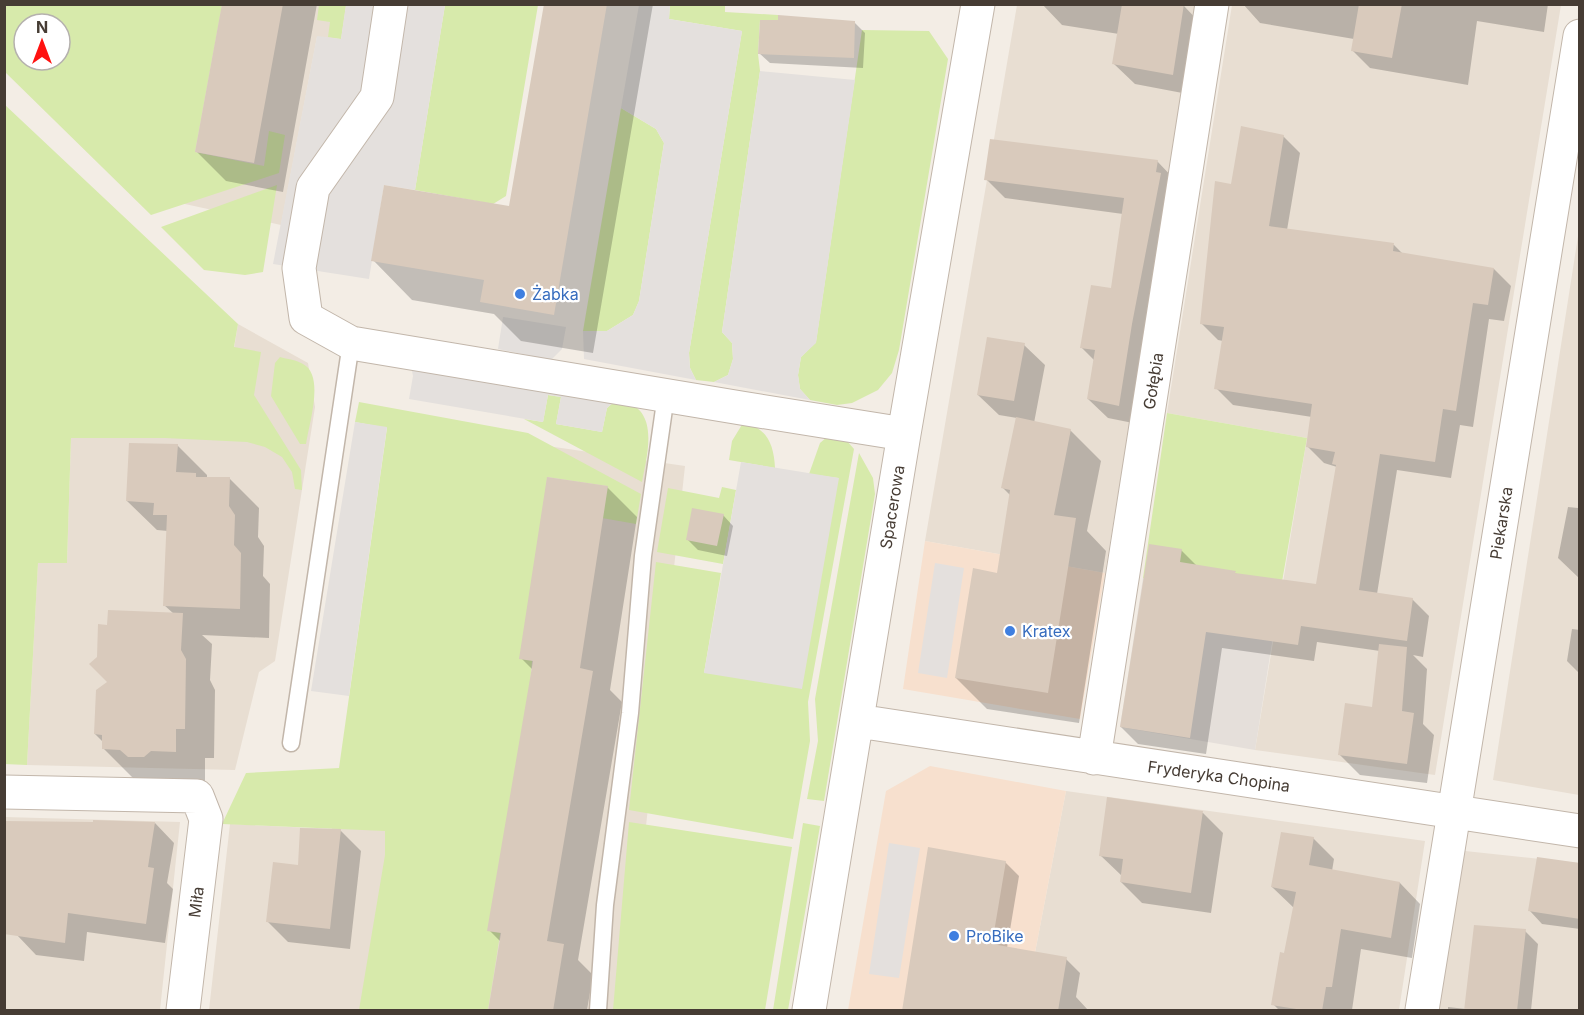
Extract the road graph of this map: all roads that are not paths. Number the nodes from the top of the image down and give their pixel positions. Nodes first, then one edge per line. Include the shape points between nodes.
1 (391, 4) edge
2 (978, 4) edge
3 (1212, 4) edge
4 (1580, 36) edge
5 (351, 343) junction
6 (666, 395) junction
7 (904, 434) junction
8 (858, 721) junction
9 (291, 743) dead end
10 (1094, 758) junction
11 (4, 792) edge
12 (1455, 810) junction
13 (1580, 831) edge
14 (183, 1011) edge
15 (598, 1011) edge
16 (809, 1011) edge
17 (1422, 1011) edge

1 - 5 street via 377,97 313,188 299,268 306,318
2 - 7 street, Spacerowa
3 - 10 street, Gołębia
4 - 12 street, Piekarska
5 - 6 street
5 - 9 lane
6 - 7 street
6 - 15 lane via 643,556 630,713 605,905
7 - 8 street, Spacerowa
8 - 10 street, Fryderyka Chopina
8 - 16 street, Spacerowa
10 - 12 street, Fryderyka Chopina
11 - 14 street, Miła via 197,796 206,819
12 - 13 street, Fryderyka Chopina
12 - 17 street, Piekarska

